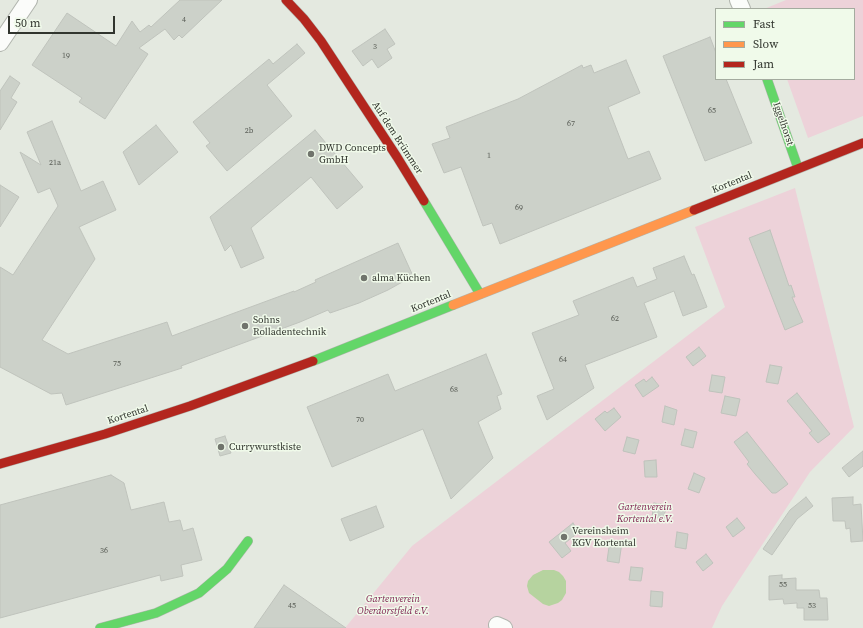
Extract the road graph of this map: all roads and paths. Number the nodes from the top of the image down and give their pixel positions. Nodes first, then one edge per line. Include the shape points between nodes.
1 (29, 0) edge
2 (286, 0) edge
3 (0, 43) edge
4 (767, 80) edge
5 (863, 143) edge
6 (798, 168) junction
7 (480, 294) junction
8 (0, 464) edge
9 (248, 541) dead end
10 (100, 628) edge

1 - 3 street
2 - 7 street, Auf dem Brümmer via 321,41 397,157
4 - 6 street, Iggelhorst
5 - 6 street, Kortental
6 - 7 street, Kortental
7 - 8 street, Kortental via 288,371 190,406
9 - 10 street via 227,569 199,593 156,613

